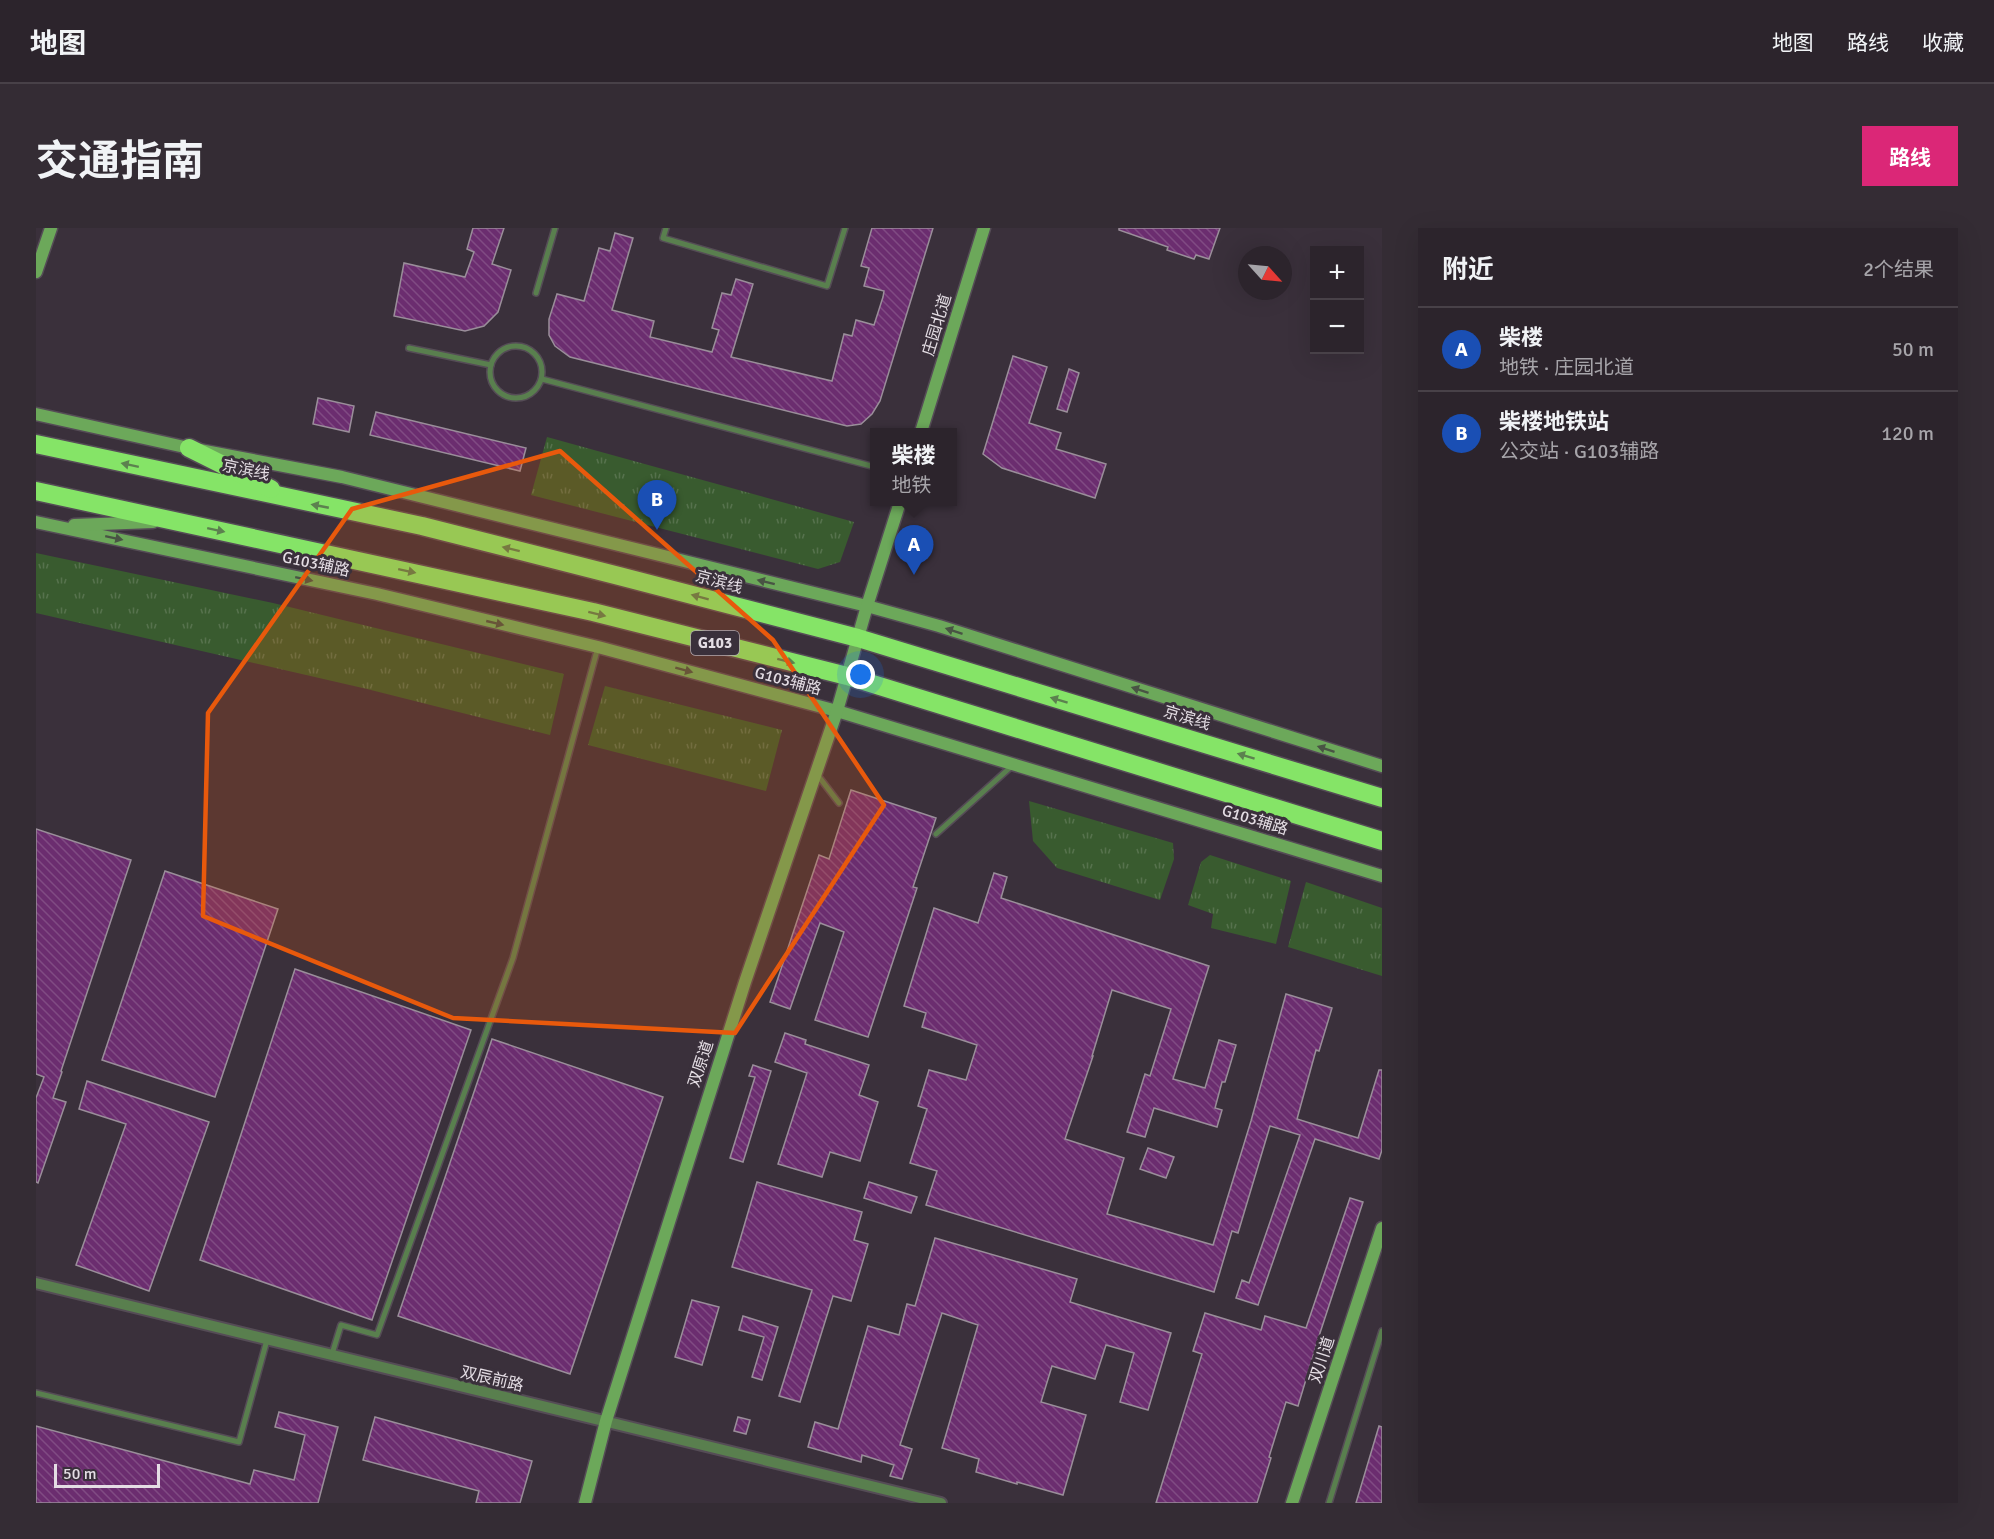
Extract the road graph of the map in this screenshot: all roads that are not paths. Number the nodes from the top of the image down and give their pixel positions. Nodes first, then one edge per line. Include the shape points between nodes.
1 (51, 228) edge
2 (555, 228) edge
3 (666, 228) edge
4 (845, 228) edge
5 (984, 228) edge
6 (36, 272) edge
7 (536, 293) dead end
8 (409, 348) dead end
9 (491, 365) junction
10 (542, 379) junction
11 (36, 414) edge
12 (922, 428) edge
13 (36, 444) edge
14 (189, 448) junction
15 (870, 466) edge
16 (36, 491) edge
17 (295, 501) junction
18 (898, 506) edge
19 (174, 521) junction
20 (36, 522) edge
21 (55, 526) junction
22 (867, 606) junction
23 (858, 638) junction
24 (598, 647) junction
25 (847, 676) junction
26 (837, 711) junction
27 (1014, 764) junction
28 (1382, 766) edge
29 (816, 773) junction
30 (1382, 798) edge
31 (839, 803) dead end
32 (936, 834) dead end
33 (1382, 841) edge
34 (1382, 876) edge
35 (1382, 1228) edge
36 (36, 1283) edge
37 (1382, 1331) edge
38 (267, 1340) junction
39 (331, 1356) junction
40 (36, 1393) edge
41 (606, 1421) junction
42 (585, 1503) edge
43 (941, 1503) edge
44 (1293, 1503) edge
45 (1329, 1503) edge

1 - 6 street
2 - 7 lane
3 - 4 lane via 663,238 827,286
5 - 12 street, 庄园北道
8 - 9 lane
9 - 10 lane via 507,347 523,346 541,363
9 - 10 lane via 492,384 505,397 532,394
10 - 15 lane
11 - 14 street
17 -> 13 highway, 京滨线 / G103
14 - 17 highway
22 -> 14 street via 342,477
16 - 19 highway, G103
23 -> 17 highway, 京滨线 / G103 via 422,526
18 - 22 street
19 - 21 street
19 -> 25 highway, G103 via 593,612
20 - 21 street, G103辅路
21 -> 24 street, G103辅路 via 377,594
22 - 23 street
28 -> 22 street
23 - 25 street, 双原道
30 -> 23 highway, 京滨线 / G103
24 -> 26 street, G103辅路
24 - 39 lane via 513,958 377,1335 341,1325
25 - 26 street, 双原道
25 - 33 highway, G103
26 - 27 street, G103辅路
26 - 29 street, 双原道
27 - 32 lane
27 - 34 street, G103辅路
29 - 31 lane
29 - 41 street, 双原道 via 745,982
35 - 44 street, 双川道
36 - 38 street, 双辰前路
37 - 45 lane
38 - 39 street, 双辰前路
38 - 40 lane via 239,1442
39 - 41 street, 双辰前路
41 - 42 street, 双原道
41 - 43 street, 双辰前路

